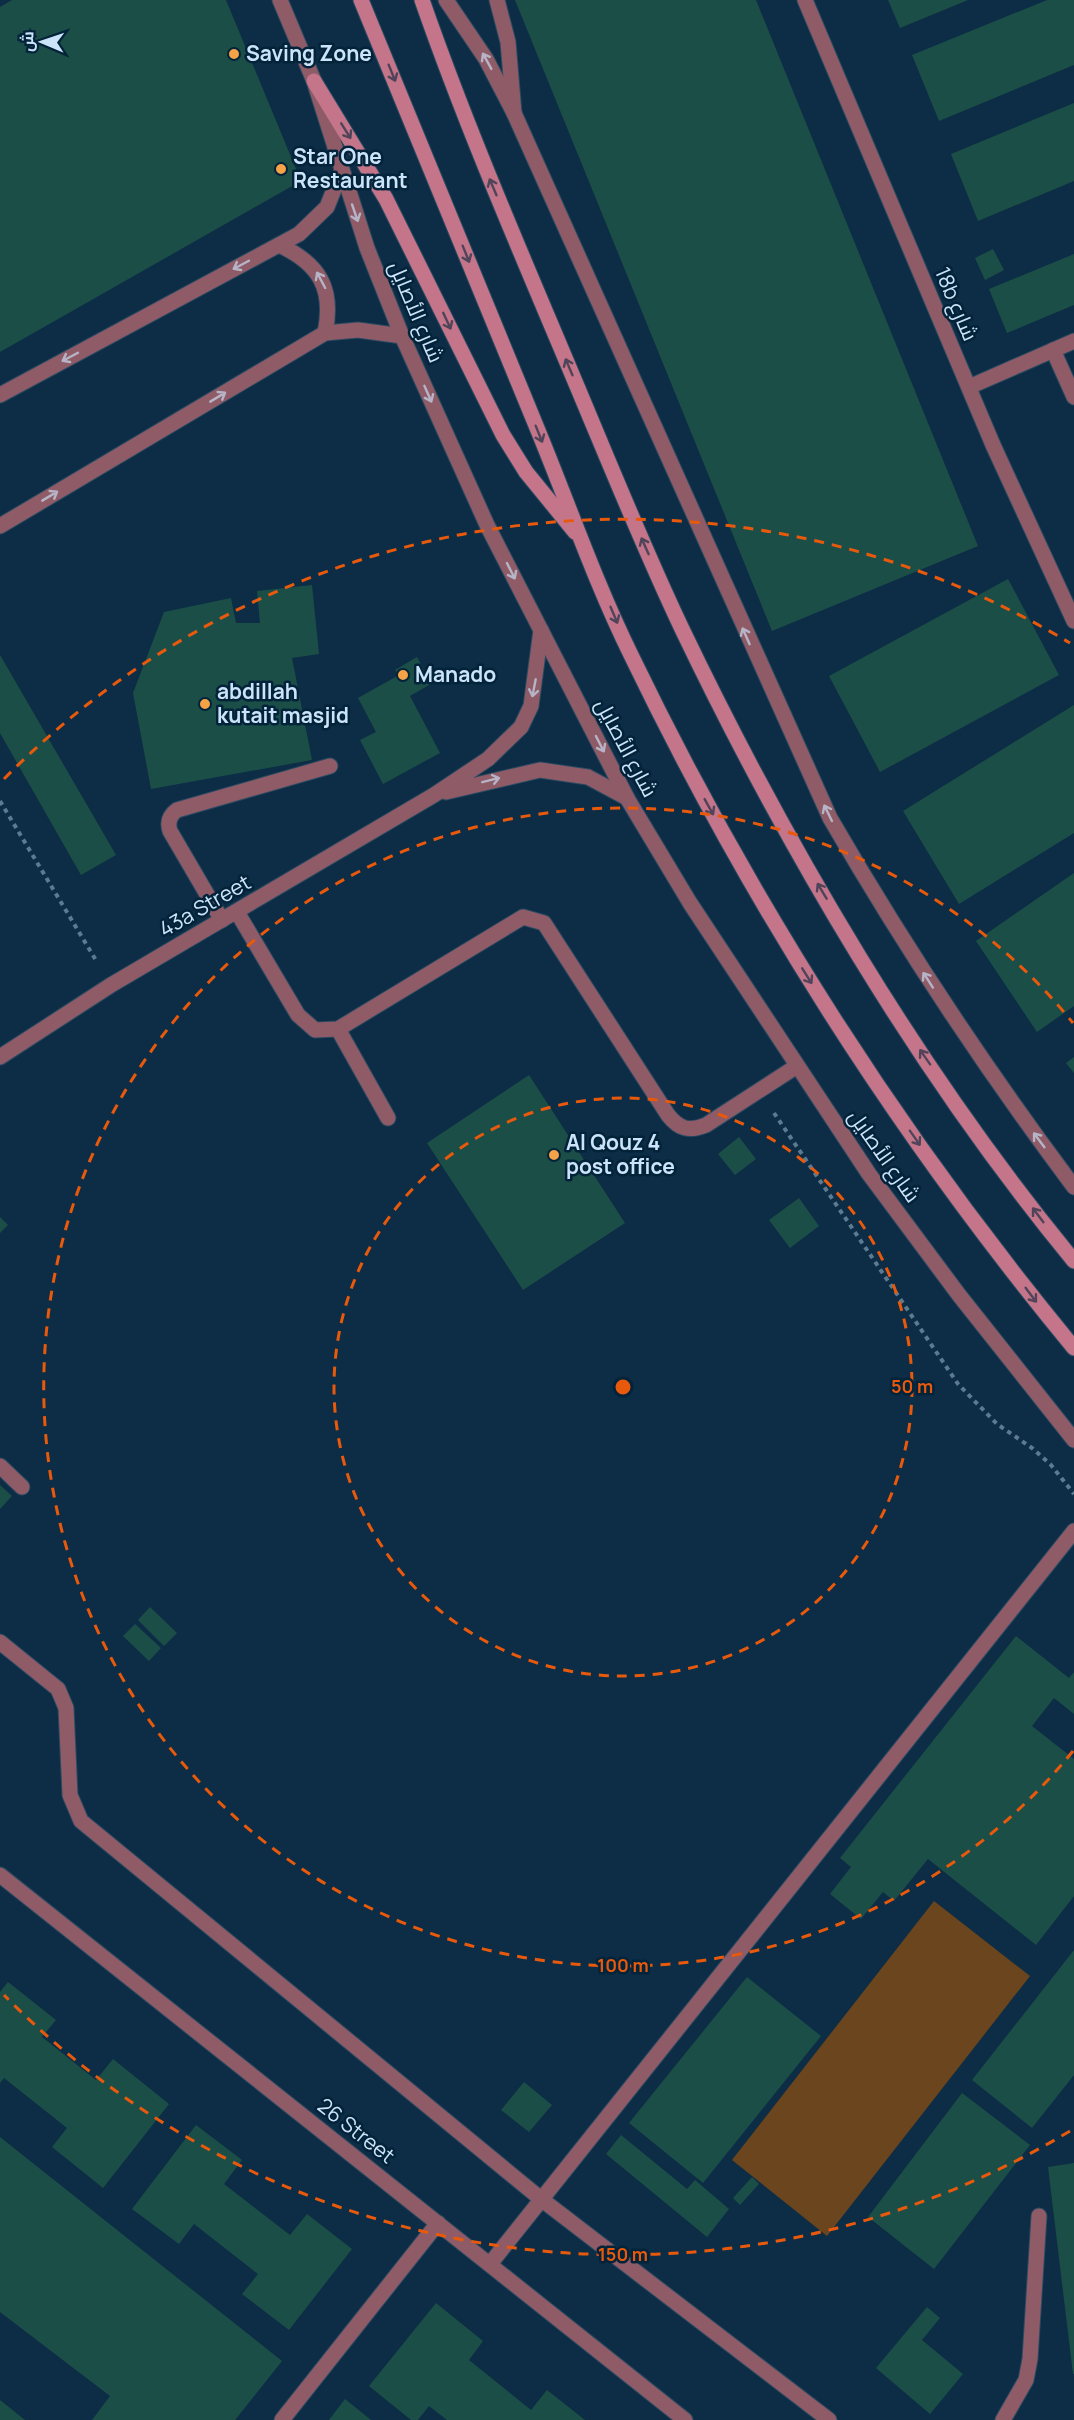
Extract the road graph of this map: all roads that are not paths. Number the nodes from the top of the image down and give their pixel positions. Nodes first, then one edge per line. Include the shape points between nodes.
1 (280, 0) edge
2 (361, 0) edge
3 (422, 0) edge
4 (446, 0) edge
5 (497, 0) edge
6 (805, 0) edge
7 (314, 81) junction
8 (514, 113) junction
9 (341, 172) junction
10 (279, 245) junction
11 (326, 333) junction
12 (402, 336) junction
13 (1074, 341) edge
14 (1053, 350) junction
15 (969, 387) junction
16 (0, 394) edge
17 (1074, 397) edge
18 (0, 526) edge
19 (583, 541) junction
20 (1074, 621) edge
21 (542, 630) junction
22 (330, 766) dead end
23 (434, 795) junction
24 (627, 798) junction
25 (237, 912) junction
26 (222, 920) junction
27 (338, 1029) junction
28 (0, 1057) edge
29 (797, 1066) junction
30 (388, 1118) dead end
31 (1074, 1187) edge
32 (1074, 1261) edge
33 (1074, 1348) edge
34 (1074, 1440) edge
35 (0, 1466) edge
36 (22, 1487) dead end
37 (1074, 1531) edge
38 (0, 1642) edge
39 (1, 1879) edge
40 (541, 2199) junction
41 (1039, 2216) dead end
42 (438, 2223) junction
43 (490, 2264) junction
44 (282, 2420) edge
45 (686, 2420) edge
46 (829, 2420) edge
47 (1003, 2420) edge

1 - 7 street, شارع الأصايل
2 -> 19 main road
32 -> 3 main road via 990,1152 898,1018 813,876 734,732 681,628 634,522 470,135
8 -> 4 street via 486,59
5 - 8 street via 508,42
6 - 15 street, 18b شارع
7 - 9 street, شارع الأصايل
7 -> 19 main road via 386,199 503,435 552,506
31 -> 8 street via 964,1035 893,927 830,818
9 - 10 street via 327,207 299,234
9 -> 12 street, شارع الأصايل
11 -> 10 street via 326,289 308,262
10 -> 16 street
11 - 12 street via 358,330
18 -> 11 street
12 -> 21 street, شارع الأصايل via 487,525
13 - 14 street
14 - 15 street
14 - 17 street
15 - 20 street, 18b شارع
19 -> 33 main road via 629,651 681,756 768,913 858,1055 947,1184
21 -> 23 street, 43a Street via 536,684 521,727 488,759
21 -> 24 street, شارع الأصايل
22 - 26 street via 172,813 170,831
23 -> 24 street, 43a Street via 540,770 588,777
23 - 25 street, 43a Street
24 - 29 street, شارع الأصايل via 690,903
25 - 26 street, 43a Street
25 - 27 street via 306,1024 315,1030
26 - 28 street, 43a Street
27 - 29 street via 523,917 544,923 675,1124 684,1129 695,1130
27 - 30 street
29 - 34 street, شارع الأصايل via 869,1174
35 - 36 street
37 - 40 street
38 - 40 street via 57,1689 66,1708 70,1795 81,1821
39 - 42 street, 26 Street
40 - 43 street
40 - 46 street
41 - 47 street via 1030,2360 1026,2380
42 - 43 street, 26 Street
42 - 44 street
43 - 45 street, 26 Street

